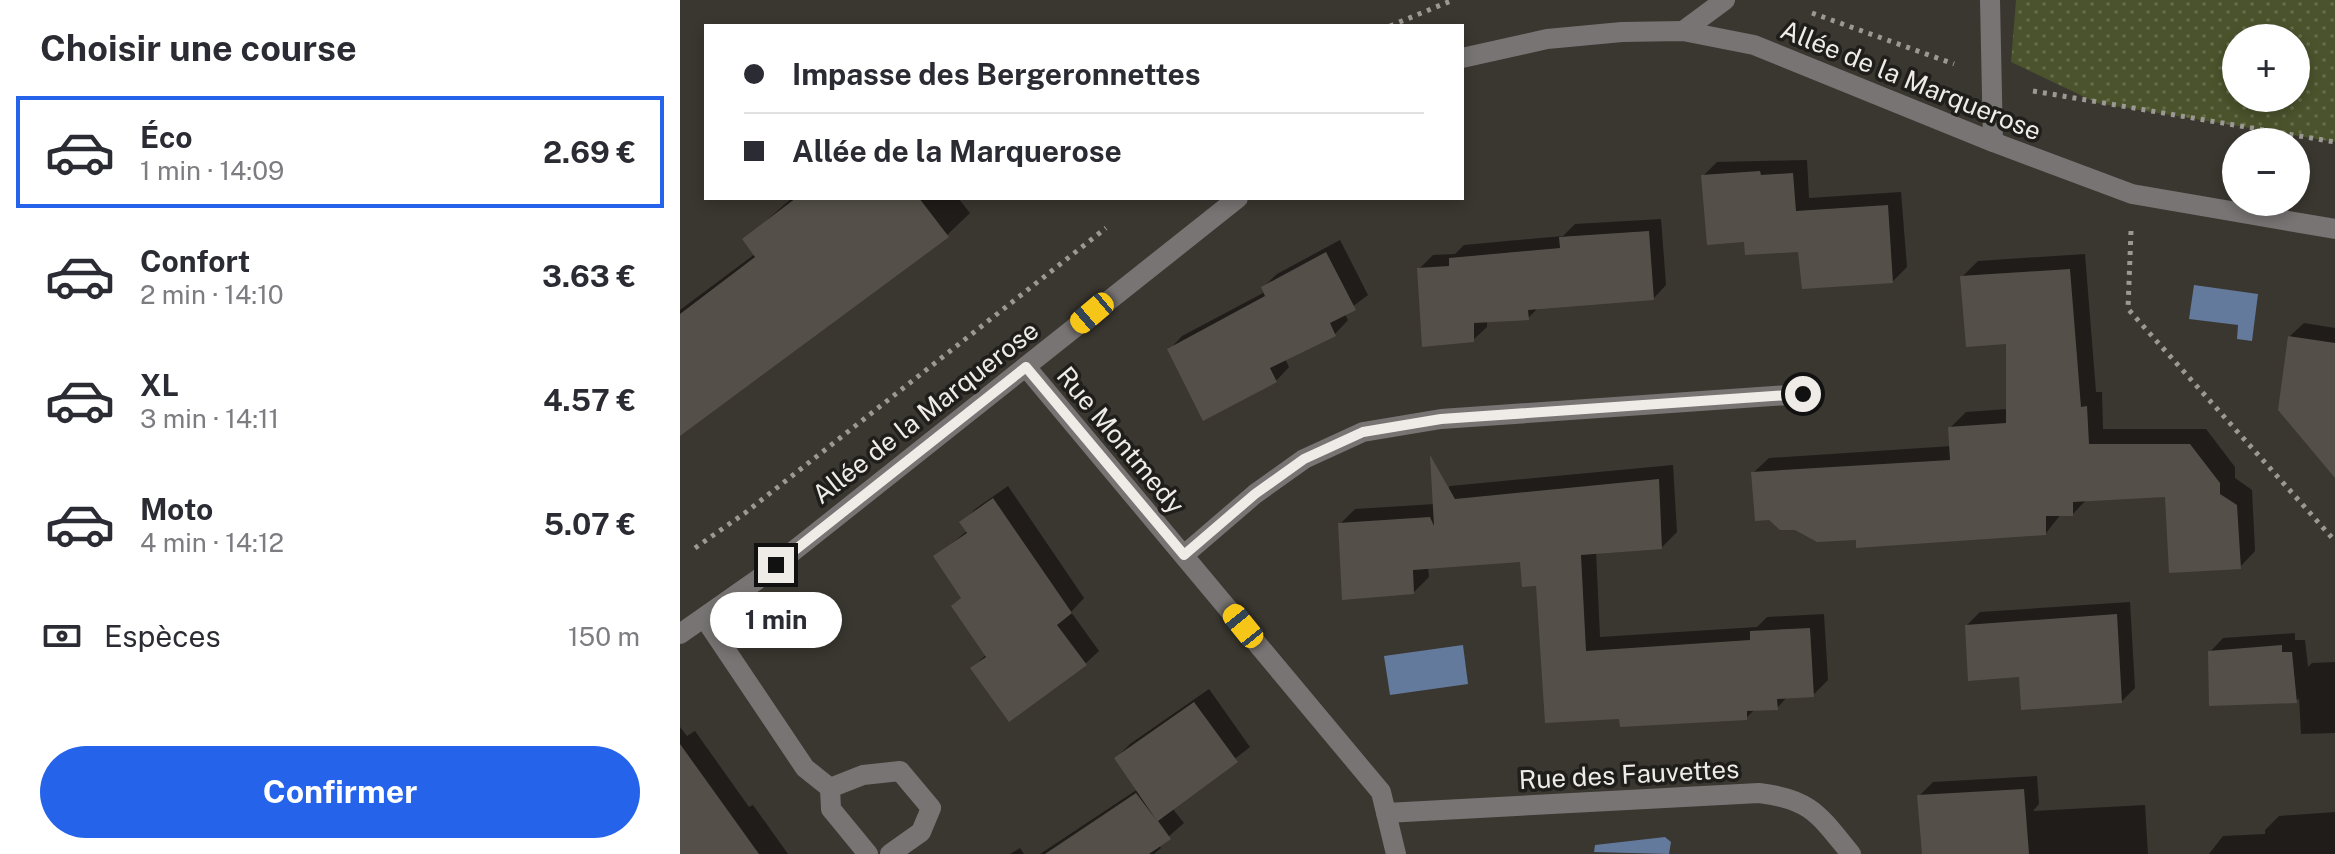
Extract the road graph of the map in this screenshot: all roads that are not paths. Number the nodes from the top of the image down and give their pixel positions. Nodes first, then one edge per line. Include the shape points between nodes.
1 (1725, 0) edge
2 (1990, 0) edge
3 (1683, 31) junction
4 (1464, 58) edge
5 (1993, 142) junction
6 (1235, 200) edge
7 (2335, 229) edge
8 (1026, 367) junction
9 (1803, 394) dead end
10 (1184, 555) junction
11 (705, 619) junction
12 (680, 634) edge
13 (830, 788) junction
14 (1386, 813) junction
15 (868, 854) edge
16 (890, 854) edge
17 (1396, 854) edge
18 (1851, 854) edge

1 - 3 street
2 - 5 street
3 - 4 street, Allée de la Marquerose via 1547,39
3 - 5 street, Allée de la Marquerose via 1754,45
5 - 7 street, Allée de la Marquerose via 2132,194
6 - 8 street, Allée de la Marquerose
8 - 10 street, Rue Montmedy
8 - 11 street, Allée de la Marquerose
9 - 10 street via 1441,419 1363,432 1304,459
10 - 14 street, Rue Montmedy via 1381,792
11 - 12 street, Allée de la Marquerose
11 - 13 street via 805,768
13 - 15 street via 831,809
13 - 16 street via 863,775 900,771 931,808 921,832
14 - 17 street, Rue Montmedy
14 - 18 street, Rue des Fauvettes via 1759,793 1793,797 1822,819

